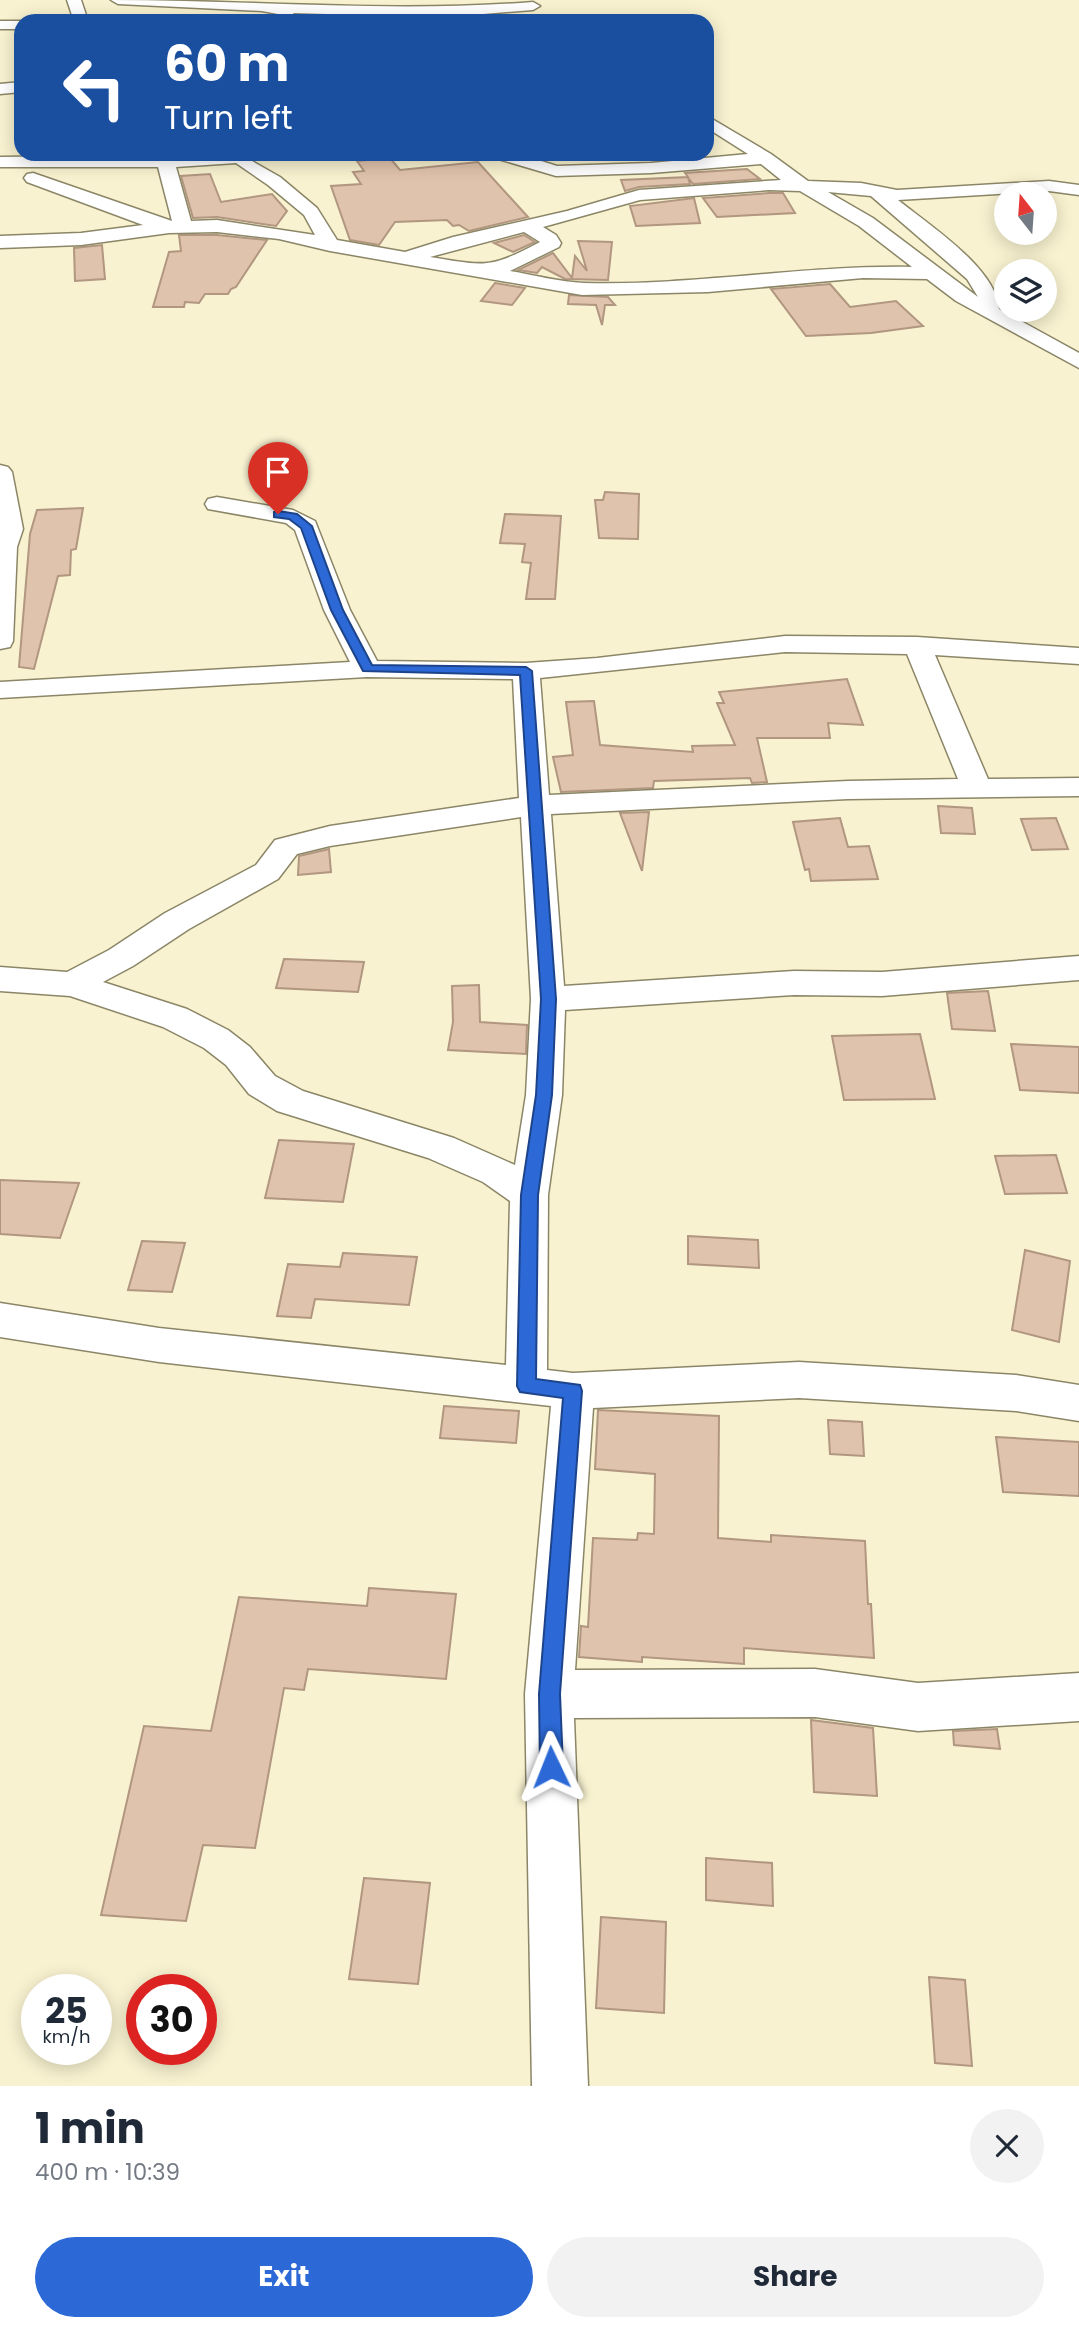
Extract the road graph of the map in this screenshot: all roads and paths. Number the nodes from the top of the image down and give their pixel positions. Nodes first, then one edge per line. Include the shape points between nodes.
1 (118, 0) edge
2 (175, 0) edge
3 (160, 2) junction
4 (276, 5) edge
5 (534, 10) edge
6 (0, 89) edge
7 (0, 102) edge
8 (714, 127) edge
9 (765, 158) junction
10 (34, 161) edge
11 (101, 161) edge
12 (195, 161) edge
13 (242, 161) edge
14 (525, 161) edge
15 (0, 162) edge
16 (166, 163) junction
17 (33, 177) dead end
18 (806, 185) junction
19 (1079, 190) edge
20 (877, 192) junction
21 (527, 226) junction
22 (176, 227) junction
23 (0, 242) edge
24 (328, 243) junction
25 (404, 259) junction
26 (482, 272) junction
27 (929, 273) junction
28 (989, 310) junction
29 (1079, 362) edge
30 (0, 472) edge
31 (217, 504) dead end
32 (0, 641) edge
33 (918, 645) junction
34 (1079, 656) edge
35 (367, 668) junction
36 (526, 671) junction
37 (0, 690) edge
38 (976, 788) junction
39 (1079, 788) edge
40 (535, 805) junction
41 (1079, 968) edge
42 (0, 979) edge
43 (72, 984) junction
44 (548, 999) junction
45 (529, 1195) junction
46 (0, 1320) edge
47 (526, 1386) junction
48 (573, 1391) junction
49 (1079, 1403) edge
50 (550, 1694) junction
51 (1079, 1696) edge
52 (560, 2086) edge

1 - 3 street
2 - 3 street
3 - 4 street
4 - 5 street
6 - 7 street
8 - 9 street
9 - 14 street via 558,171
9 - 18 street
10 - 15 street
11 - 16 street
12 - 16 street
13 - 24 street via 294,196 317,219
16 - 22 street
17 - 22 street
18 - 20 street
18 - 21 street via 639,195
18 - 27 street via 866,222
19 - 20 street via 1049,186 897,195
20 - 28 street via 974,275 988,296
21 - 25 street
21 - 26 street via 552,243 513,264
22 - 23 street via 102,237
22 - 24 street via 247,228
24 - 25 street
25 - 26 street
26 - 27 street via 582,289 695,287 863,272
27 - 28 street
28 - 29 street
30 - 32 street via 11,529 4,547
31 - 35 street via 293,517 306,526 337,610
33 - 34 street
33 - 36 street via 785,644
33 - 38 street
35 - 36 street
35 - 37 street
36 - 40 street
38 - 39 street
38 - 40 street
40 - 43 street via 295,843 286,847 267,872 242,888
40 - 44 street
41 - 44 street via 882,984 794,983
42 - 43 street
43 - 45 street via 175,1018 216,1039 262,1086 290,1101 441,1148 496,1172
44 - 45 street via 544,1095
45 - 47 street
46 - 47 street via 159,1345
47 - 48 street
48 - 49 street via 799,1380 1016,1394
48 - 50 street
50 - 51 street via 815,1693 918,1707
50 - 52 street

